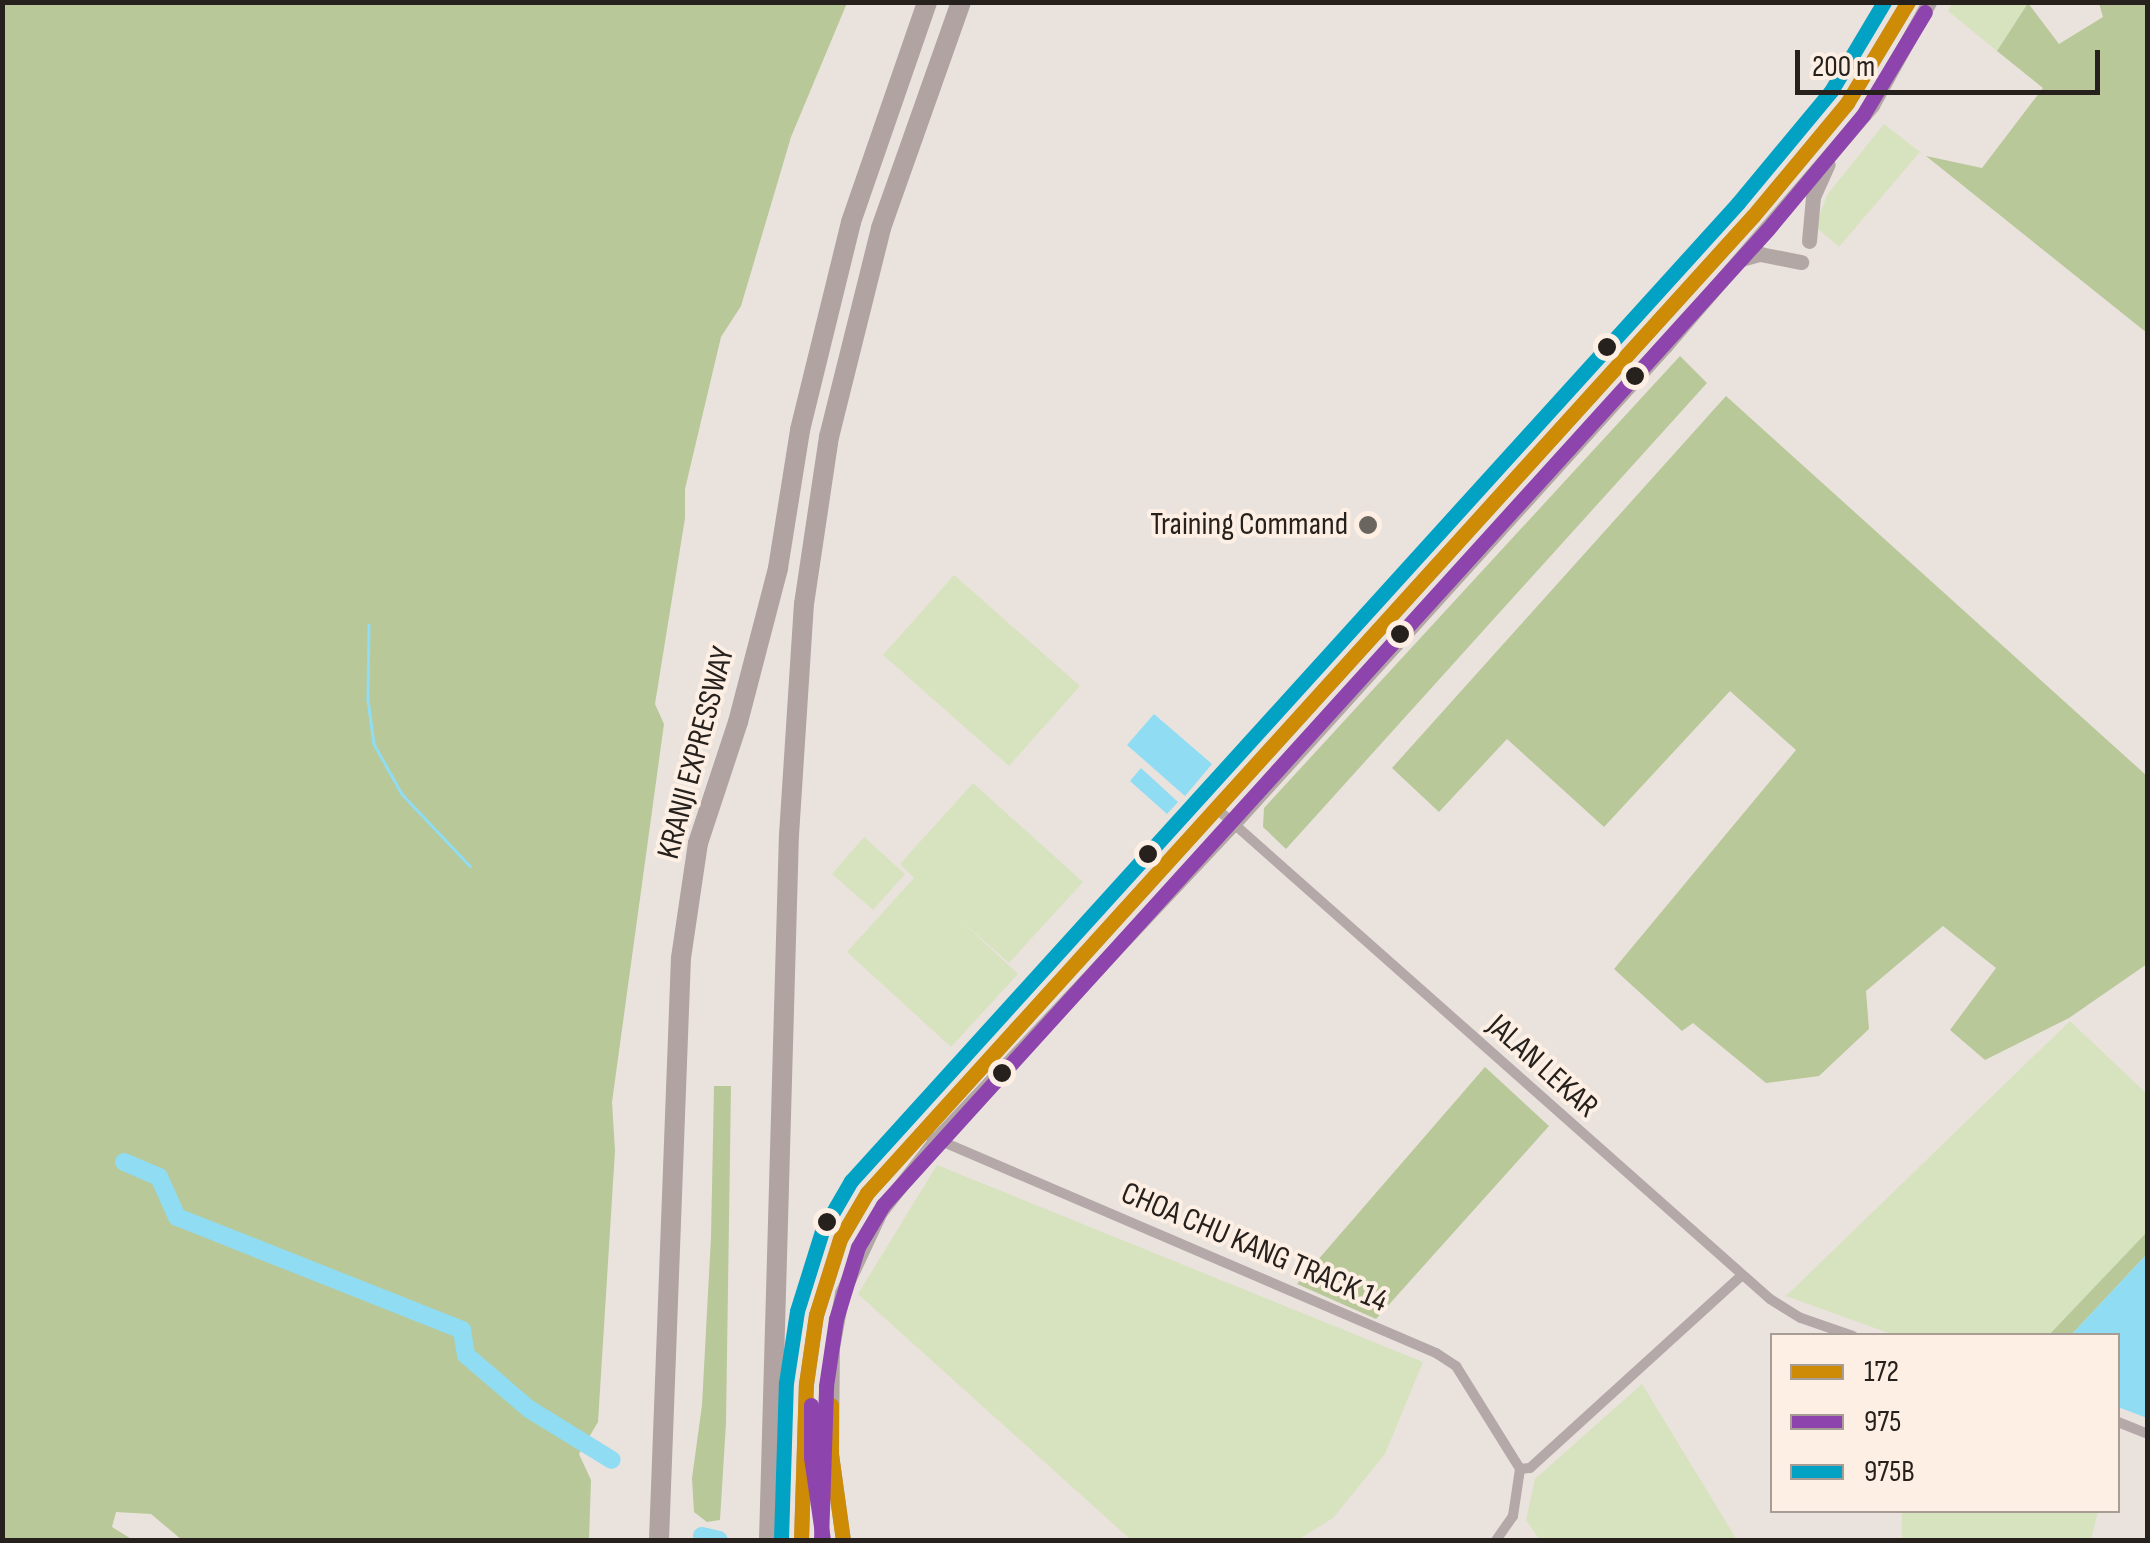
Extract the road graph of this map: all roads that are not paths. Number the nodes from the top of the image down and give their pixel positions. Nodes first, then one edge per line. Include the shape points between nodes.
1 (927, 2) edge
2 (961, 2) edge
3 (1908, 2) edge
4 (1930, 2) edge
5 (1834, 152) junction
6 (1809, 241) dead end
7 (1740, 260) junction
8 (1801, 262) dead end
9 (1470, 529) junction
10 (1498, 534) junction
11 (1216, 808) junction
12 (1234, 824) junction
13 (920, 1132) junction
14 (936, 1140) junction
15 (1741, 1276) junction
16 (1844, 1333) edge
17 (2120, 1423) edge
18 (2148, 1434) edge
19 (831, 1454) junction
20 (802, 1460) junction
21 (1520, 1469) junction
22 (658, 1540) edge
23 (768, 1540) edge
24 (800, 1540) edge
25 (843, 1540) edge
26 (1496, 1540) edge

1 - 22 highway, KRANJI EXPRESSWAY via 851,222 800,430 778,568 698,843 681,958
2 - 23 highway via 876,245 829,437 804,604 788,854
3 - 9 main road via 1873,66 1810,147
4 - 5 main road via 1872,105
5 - 6 main road via 1812,197
5 - 7 main road
7 - 8 main road via 1760,254
7 - 10 main road
9 - 10 main road
9 - 11 main road
10 - 12 main road
11 - 12 street, JALAN LEKAR
11 - 13 main road
12 - 14 main road
12 - 15 street, JALAN LEKAR
13 - 14 street, CHOA CHU KANG TRACK 14
13 - 20 main road via 868,1193 824,1280 809,1356
14 - 19 main road via 880,1212 842,1293 830,1378
14 - 21 street, CHOA CHU KANG TRACK 14 via 1436,1353 1456,1366
15 - 16 street, JALAN LEKAR via 1801,1318
15 - 21 street via 1530,1468
17 - 18 street
19 - 20 main road via 817,1464
19 - 25 main road
20 - 24 main road
21 - 26 street via 1516,1506

